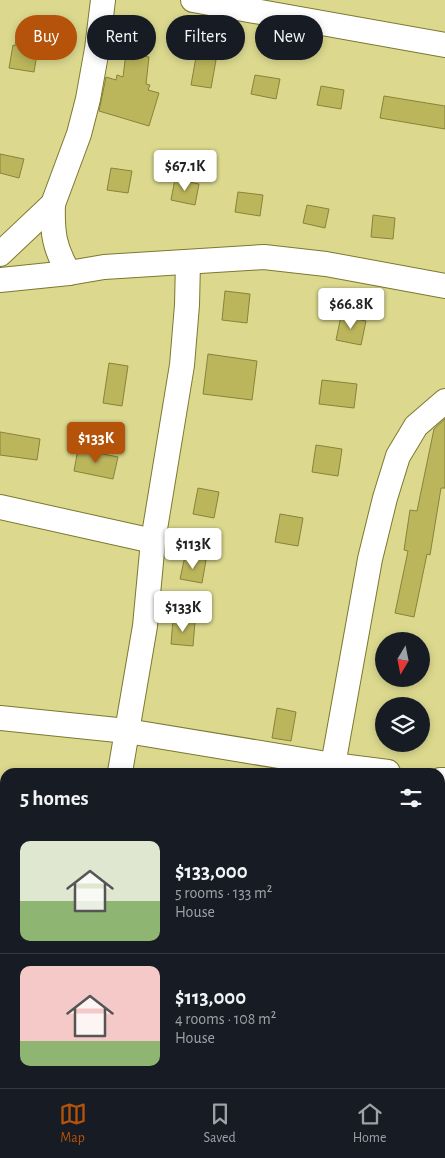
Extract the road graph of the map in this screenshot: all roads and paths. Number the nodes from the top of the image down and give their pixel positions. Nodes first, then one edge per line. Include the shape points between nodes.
1 (103, 0) edge
2 (205, 1) edge
3 (445, 45) edge
4 (53, 204) junction
5 (0, 254) edge
6 (188, 262) junction
7 (69, 273) junction
8 (0, 280) edge
9 (445, 286) edge
10 (445, 401) edge
11 (0, 506) edge
12 (153, 541) junction
13 (0, 718) edge
14 (127, 731) junction
15 (121, 768) edge
16 (344, 768) edge

1 - 4 street via 88,99 79,134
2 - 3 street
4 - 5 street
4 - 7 street via 55,246
6 - 7 street via 104,267
6 - 9 street via 264,257 326,264
6 - 12 street via 182,365
7 - 8 street
10 - 16 street via 416,426 398,456 388,490 370,559
11 - 12 street
12 - 14 street via 146,626
13 - 14 street
14 - 15 street
14 - 16 street

